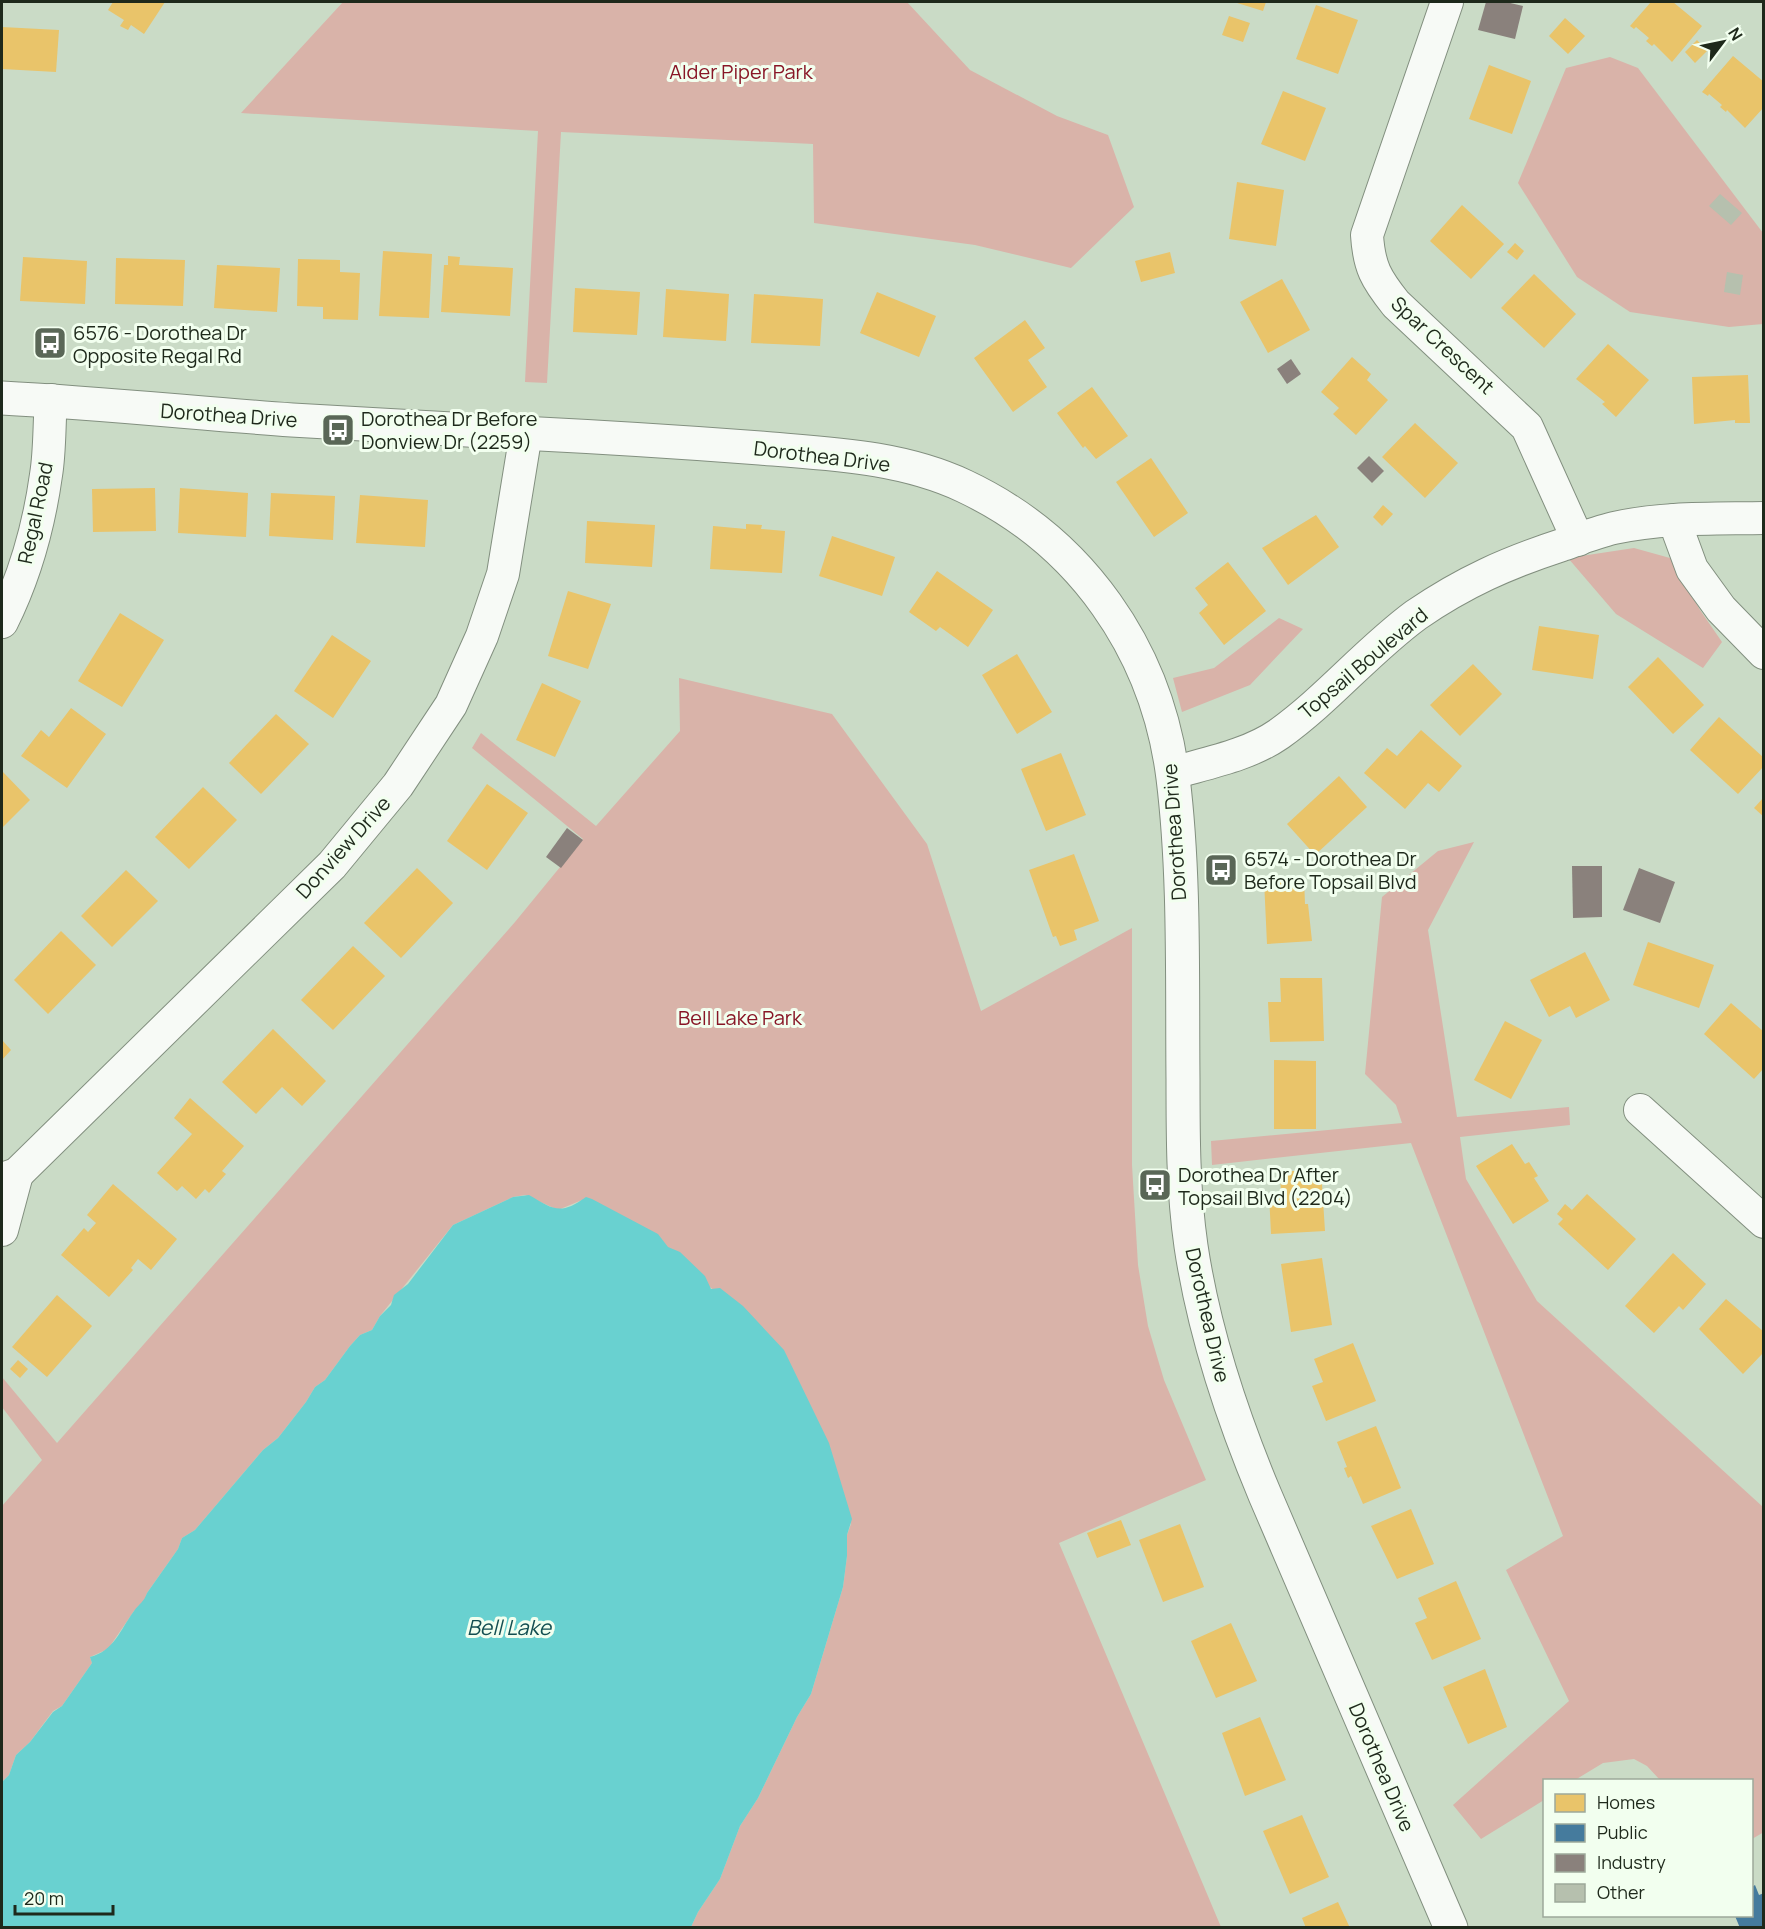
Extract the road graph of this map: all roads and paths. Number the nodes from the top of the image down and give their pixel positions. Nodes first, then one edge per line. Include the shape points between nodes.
1 (1447, 2) edge
2 (2, 398) edge
3 (51, 400) junction
4 (526, 433) junction
5 (1764, 518) edge
6 (1674, 520) junction
7 (1578, 540) junction
8 (2, 622) edge
9 (1764, 653) edge
10 (1173, 773) junction
11 (1640, 1110) dead end
12 (9, 1177) edge
13 (1764, 1222) edge
14 (2, 1230) edge
15 (1451, 1928) edge

1 - 7 street, Spar Crescent via 1367,235 1369,262 1396,304 1527,427
2 - 3 street, Dorothea Drive
3 - 4 street, Dorothea Drive via 295,420
3 - 8 street, Regal Road via 46,475 18,585
4 - 10 street, Dorothea Drive via 865,457 938,475 986,497 1056,546 1109,605 1134,646 1145,674
4 - 12 street, Donview Drive via 503,574 482,636 451,705 398,785 332,866
5 - 6 street, Topsail Boulevard
6 - 7 street, Topsail Boulevard via 1614,528
6 - 9 street via 1692,569 1721,609
7 - 10 street, Topsail Boulevard via 1464,583 1414,616 1277,735 1237,754
10 - 15 street, Dorothea Drive via 1179,850 1183,1154 1190,1242 1205,1321 1239,1433
11 - 13 street
12 - 14 street, Donview Drive

